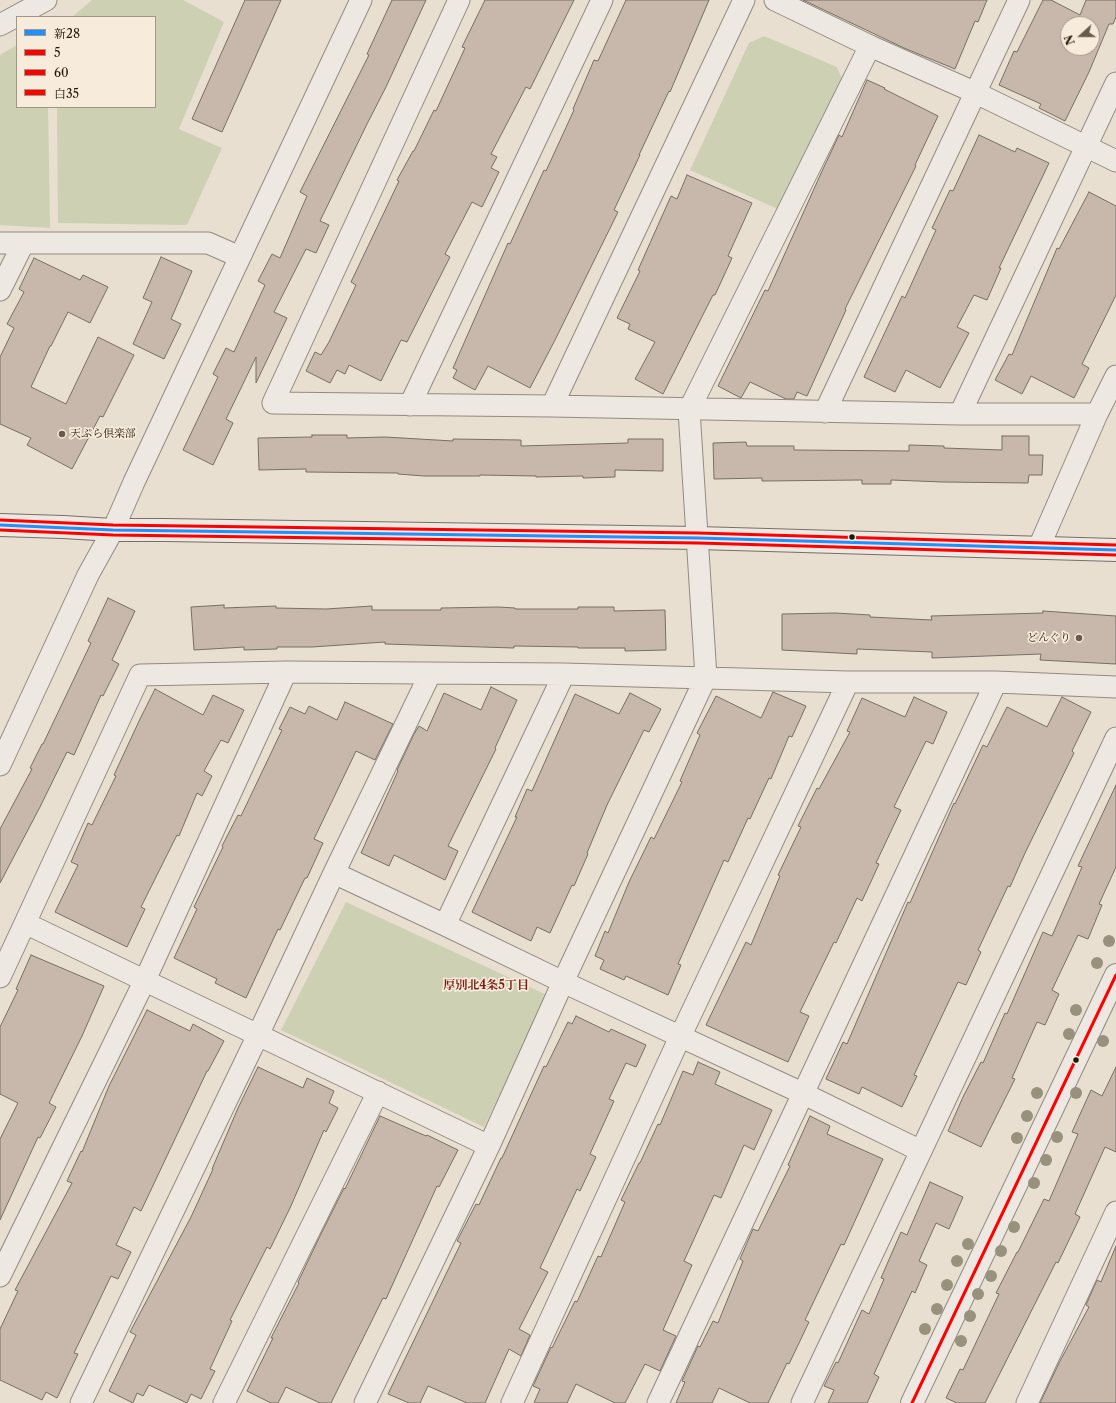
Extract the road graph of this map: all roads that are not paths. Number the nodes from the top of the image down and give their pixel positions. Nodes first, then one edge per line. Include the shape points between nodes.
1 (46, 0) edge
2 (361, 0) edge
3 (459, 0) edge
4 (602, 0) edge
5 (744, 0) edge
6 (775, 0) edge
7 (1019, 0) edge
8 (16, 16) edge
9 (17, 16) edge
10 (0, 25) edge
11 (870, 46) junction
12 (1116, 82) edge
13 (974, 92) junction
14 (1085, 147) junction
15 (1116, 161) edge
16 (0, 243) edge
17 (23, 244) junction
18 (240, 257) junction
19 (0, 290) edge
20 (1116, 376) edge
21 (410, 405) junction
22 (552, 406) junction
23 (689, 410) junction
24 (825, 412) junction
25 (960, 414) junction
26 (1097, 414) junction
27 (0, 525) edge
28 (113, 530) junction
29 (698, 538) junction
30 (1039, 547) junction
31 (1116, 550) edge
32 (286, 672) junction
33 (430, 674) junction
34 (564, 674) junction
35 (706, 677) junction
36 (848, 682) junction
37 (996, 682) junction
38 (1116, 687) edge
39 (1116, 738) edge
40 (0, 765) edge
41 (334, 873) junction
42 (25, 923) junction
43 (445, 925) junction
44 (1116, 975) edge
45 (0, 977) edge
46 (145, 980) junction
47 (563, 982) junction
48 (258, 1035) junction
49 (680, 1037) junction
50 (378, 1092) junction
51 (802, 1094) junction
52 (489, 1146) junction
53 (920, 1151) junction
54 (1116, 1212) edge
55 (0, 1276) edge
56 (81, 1403) edge
57 (224, 1403) edge
58 (365, 1403) edge
59 (512, 1403) edge
60 (658, 1403) edge
61 (802, 1403) edge
62 (912, 1403) edge
63 (1027, 1403) edge

1 - 9 street
2 - 18 street
3 - 21 street via 273,403
4 - 21 street
5 - 22 street
6 - 11 street
7 - 13 street
8 - 10 street
11 - 13 street
11 - 23 street
12 - 14 street
13 - 14 street
13 - 24 street
14 - 15 street
14 - 25 street
16 - 17 street
17 - 18 street via 208,243
17 - 19 street
18 - 28 street
20 - 26 street
21 - 22 street
22 - 23 street
23 - 24 street
23 - 29 street
24 - 25 street
25 - 26 street
26 - 30 street
27 - 28 main road
28 - 29 main road
28 - 40 street via 88,575
29 - 30 main road
29 - 35 street
30 - 31 main road
32 - 33 street
32 - 42 street via 140,675
32 - 46 street
33 - 34 street
33 - 41 street
34 - 35 street
34 - 43 street
35 - 36 street
35 - 47 street
36 - 37 street
36 - 49 street
37 - 38 street
37 - 51 street
39 - 53 street
41 - 43 street
41 - 48 street
42 - 45 street
42 - 46 street
43 - 47 street
44 - 62 main road
46 - 48 street
46 - 55 street
47 - 49 street
47 - 52 street
48 - 50 street
48 - 56 street
49 - 51 street
49 - 59 street
50 - 52 street
50 - 57 street
51 - 53 street
51 - 60 street
52 - 58 street
53 - 61 street
54 - 63 street

